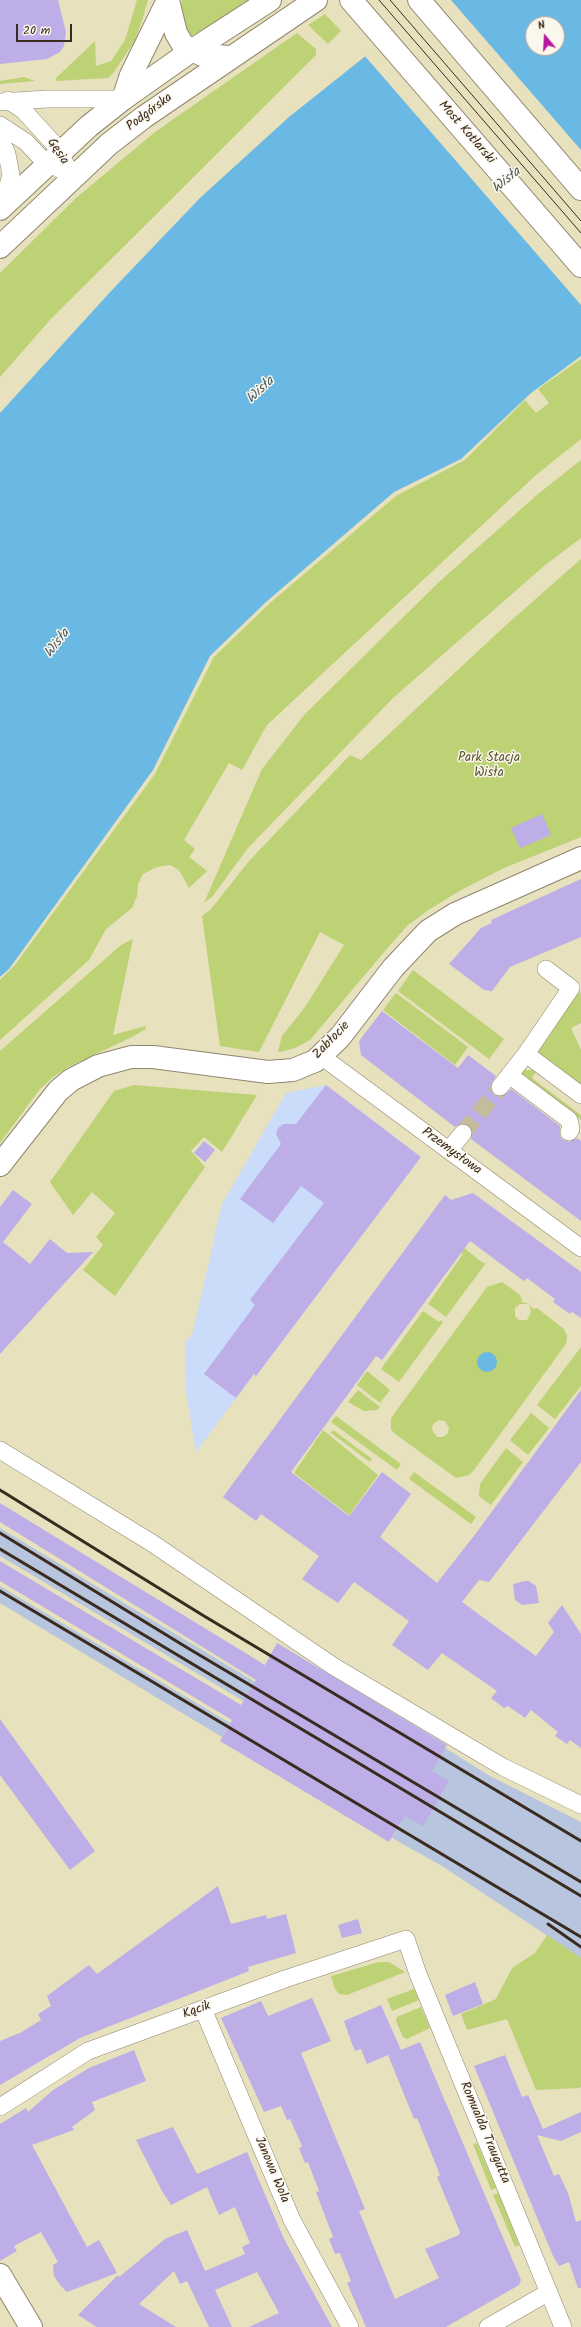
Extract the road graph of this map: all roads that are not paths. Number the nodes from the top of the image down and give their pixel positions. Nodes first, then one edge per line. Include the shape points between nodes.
1 (168, 0) edge
2 (270, 0) edge
3 (316, 0) edge
4 (351, 0) edge
5 (418, 0) edge
6 (191, 51) junction
7 (230, 57) junction
8 (123, 99) junction
9 (4, 101) edge
10 (0, 125) edge
11 (0, 138) edge
12 (55, 159) junction
13 (74, 177) junction
14 (581, 189) edge
15 (1, 208) edge
16 (0, 247) edge
17 (581, 266) edge
18 (581, 858) edge
19 (546, 968) dead end
20 (576, 986) edge
21 (526, 1054) junction
22 (321, 1056) junction
23 (581, 1096) edge
24 (569, 1132) dead end
25 (464, 1133) tunnel mouth
26 (449, 1150) junction
27 (0, 1165) edge
28 (581, 1248) edge
29 (0, 1450) edge
30 (581, 1805) edge
31 (406, 1939) joint
32 (203, 2009) junction
33 (0, 2107) edge
34 (0, 2275) edge
35 (549, 2292) junction
36 (31, 2327) edge
37 (350, 2327) edge
38 (488, 2327) edge
39 (563, 2327) edge

1 - 6 street via 178,39
1 - 8 street via 131,75
2 - 6 street, Podgórska
3 - 7 street, Podgórska
4 - 17 street, Most Kotlarski
5 - 14 street
6 - 7 street via 210,57
6 - 8 street, Podgórska
7 - 13 street, Podgórska via 144,117 109,144
8 - 9 street, Gęsia
8 - 12 street, Podgórska
9 - 12 street, Gęsia via 24,111
10 - 12 street, Gęsia via 26,142 40,157
11 - 15 street via 7,154 11,175
12 - 13 street, Gęsia
12 - 15 street, Podgórska
13 - 16 street, Podgórska
18 - 22 street, Zabłocie via 455,914 428,932 398,962 340,1037
19 - 20 street
20 - 21 street
21 - 23 street
21 - 24 street via 505,1081 569,1120
22 - 26 street, Przemysłowa
22 - 27 street, Zabłocie via 305,1066 278,1072 153,1057 131,1057 98,1066 71,1080 58,1091
25 - 26 street
26 - 28 street, Przemysłowa
29 - 30 street via 152,1543 333,1666 503,1767
31 - 32 street, Kącik
31 - 35 street, Romualda Traugutta via 418,1974
32 - 33 street, Kącik via 88,2051
32 - 37 street, Janowa Wola via 292,2220
34 - 36 street
35 - 38 street
35 - 39 street, Romualda Traugutta

